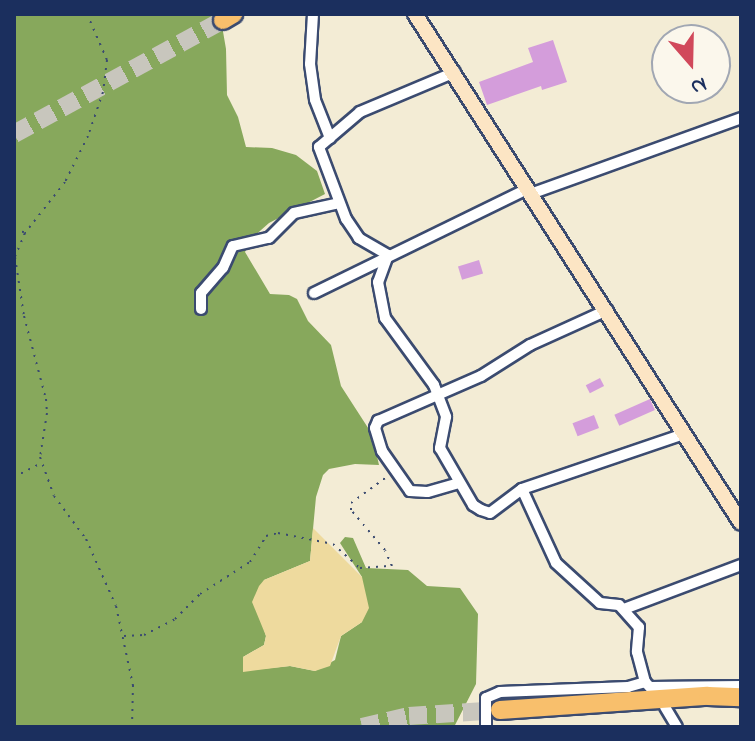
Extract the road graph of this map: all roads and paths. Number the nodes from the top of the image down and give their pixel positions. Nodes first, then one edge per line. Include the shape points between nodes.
1 (87, 14) edge
2 (313, 14) edge
3 (415, 14) edge
4 (455, 72) junction
5 (741, 118) edge
6 (330, 138) junction
7 (531, 191) junction
8 (339, 203) junction
9 (14, 231) edge
10 (25, 233) junction
11 (388, 255) junction
12 (314, 293) dead end
13 (201, 309) dead end
14 (607, 310) junction
15 (439, 394) junction
16 (684, 434) junction
17 (42, 462) junction
18 (395, 471) junction
19 (14, 477) edge
20 (459, 483) junction
21 (522, 489) junction
22 (741, 523) edge
23 (741, 565) edge
24 (624, 609) junction
25 (123, 636) junction
26 (645, 682) junction
27 (741, 686) edge
28 (741, 697) edge
29 (665, 707) dead end
30 (500, 710) tunnel mouth
31 (132, 727) edge
32 (486, 727) edge
33 (677, 727) edge

1 - 10 path via 107,60 103,92 65,182
2 - 6 street via 315,100
3 - 4 street
4 - 6 street via 360,112
4 - 7 street
5 - 7 street
6 - 8 street via 319,147
7 - 11 street
7 - 14 street
8 - 11 street via 359,238
8 - 13 street via 294,213 269,238 233,246 223,268 201,293
9 - 10 path
10 - 17 path via 15,257 46,399
11 - 12 street
11 - 15 street via 378,282 385,318
14 - 15 street
14 - 16 street
15 - 18 street via 378,421 377,439
15 - 20 street via 446,417 440,448
16 - 21 street
16 - 22 street
17 - 19 path
17 - 25 path via 54,496 86,539 116,606
18 - 20 street via 402,485 417,493
18 - 25 path via 351,503 392,566 360,568 333,544 278,533 266,536 250,562 200,594 175,619 144,635
20 - 21 street via 473,505 490,513
21 - 24 street via 556,563 600,603
23 - 24 street
24 - 26 street via 639,627 637,652
25 - 31 path via 133,685
26 - 27 street via 650,687
26 - 32 street via 495,693 486,698
28 - 30 highway
29 - 33 street

